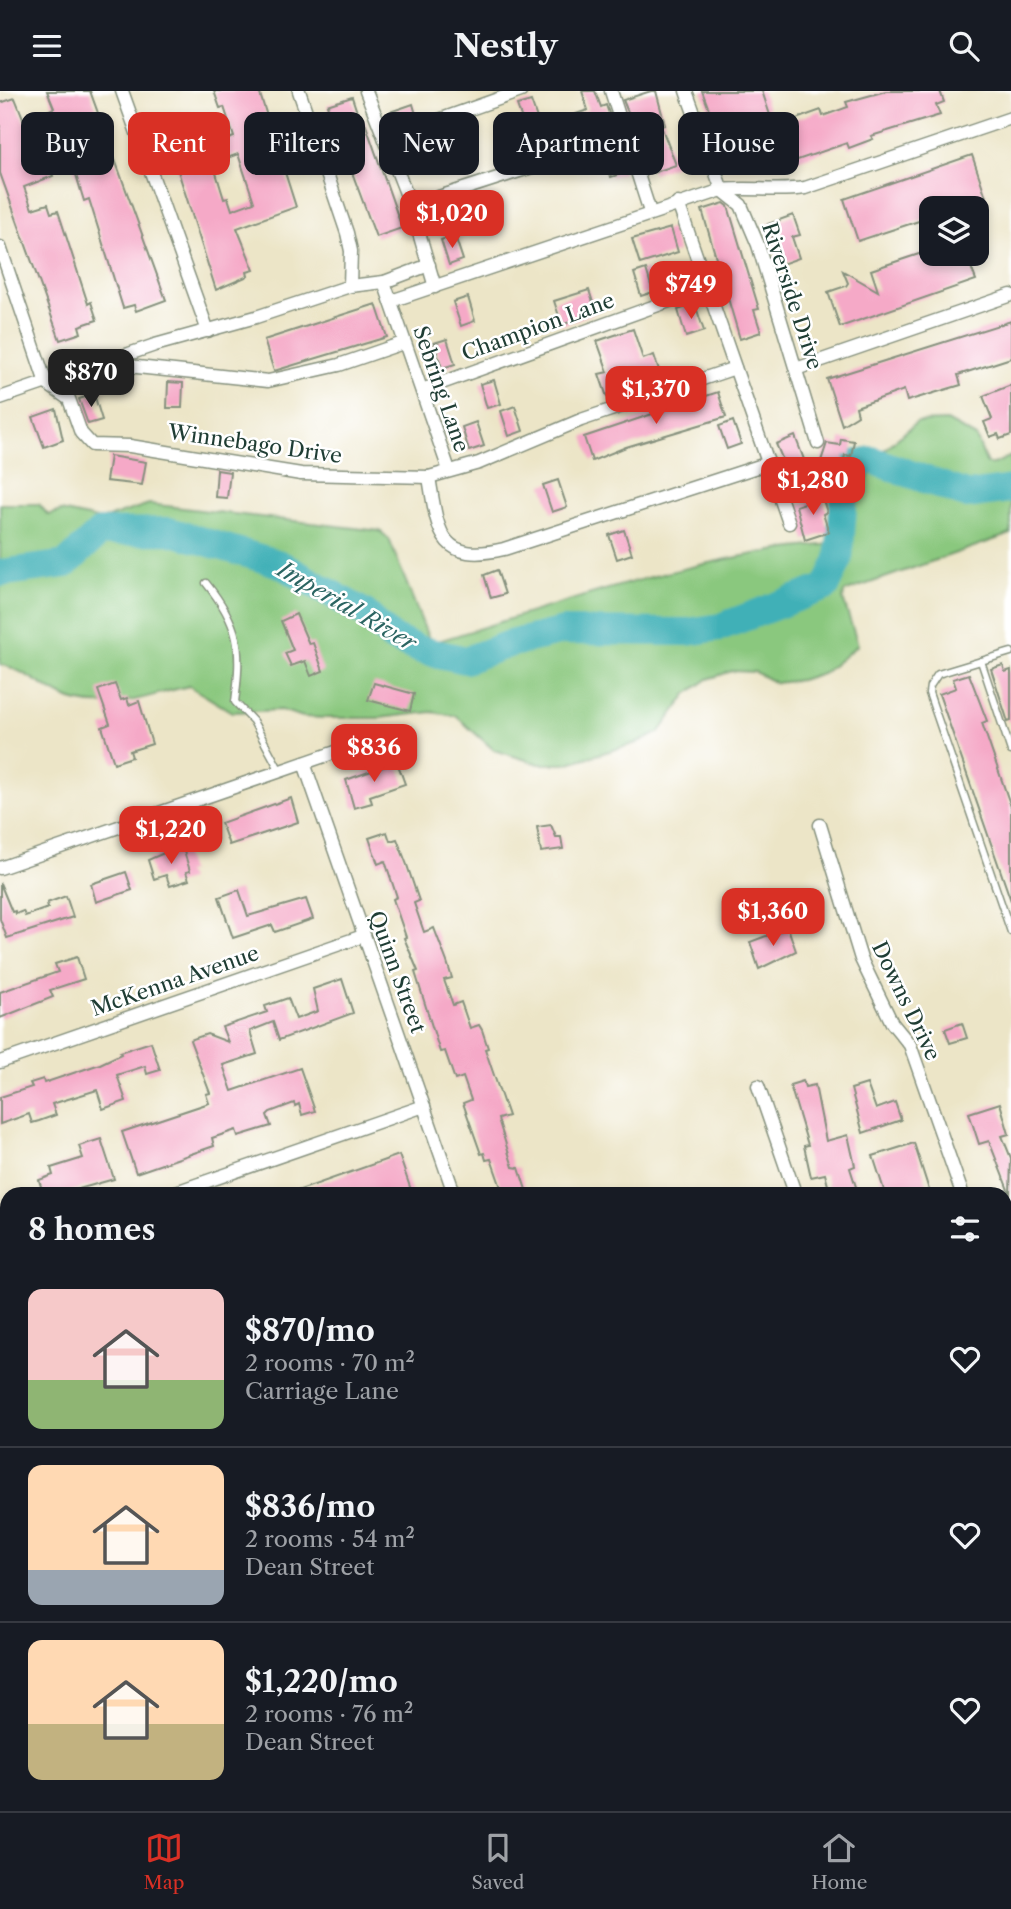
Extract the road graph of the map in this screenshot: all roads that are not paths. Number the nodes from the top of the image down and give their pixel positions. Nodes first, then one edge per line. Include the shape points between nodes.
1 (122, 91) edge
2 (299, 91) edge
3 (366, 91) edge
4 (521, 91) edge
5 (611, 91) edge
6 (686, 91) edge
7 (462, 112) edge
8 (617, 112) edge
9 (1011, 118) edge
10 (379, 124) edge
11 (399, 175) edge
12 (509, 175) edge
13 (638, 175) edge
14 (722, 190) junction
15 (678, 203) junction
16 (411, 207) junction
17 (650, 212) junction
18 (0, 247) edge
19 (429, 265) junction
20 (384, 282) junction
21 (350, 286) junction
22 (435, 287) junction
23 (708, 287) junction
24 (1011, 295) edge
25 (391, 302) junction
26 (208, 331) junction
27 (403, 343) junction
28 (102, 364) junction
29 (735, 368) junction
30 (796, 369) junction
31 (46, 383) junction
32 (422, 390) junction
33 (0, 398) edge
34 (818, 443) dead end
35 (769, 463) junction
36 (449, 470) junction
37 (429, 477) junction
38 (789, 523) dead end
39 (206, 583) dead end
40 (1011, 652) edge
41 (981, 661) junction
42 (382, 736) dead end
43 (1011, 751) edge
44 (304, 763) junction
45 (280, 771) junction
46 (820, 825) dead end
47 (0, 868) edge
48 (1011, 932) edge
49 (363, 936) junction
50 (0, 1062) edge
51 (758, 1086) dead end
52 (424, 1106) junction
53 (190, 1187) edge
54 (452, 1187) edge
55 (793, 1187) edge
56 (960, 1187) edge

1 - 26 street
2 - 21 street via 347,233
3 - 10 street
4 - 7 street
5 - 8 street
6 - 14 street, Riverside Drive
9 - 14 street via 805,188
11 - 16 street
12 - 16 street
13 - 17 street
14 - 15 street
14 - 30 street, Riverside Drive via 741,205 754,235
15 - 17 street
15 - 23 street
16 - 19 street
17 - 22 street
18 - 31 street
19 - 20 street
19 - 22 street
20 - 21 street
20 - 25 street, Sebring Lane
21 - 26 street
22 - 25 street
23 - 29 street
23 - 32 street, Champion Lane
24 - 30 street
25 - 27 street, Sebring Lane
26 - 28 street
27 - 28 street via 339,365 268,381
27 - 32 street, Sebring Lane
28 - 31 street
29 - 35 street
29 - 36 street
30 - 34 street, Riverside Drive
31 - 33 street
31 - 37 street, Winnebago Drive via 69,399 81,433 92,445 130,446 301,474
32 - 36 street, Sebring Lane
35 - 37 street, Sebring Lane via 504,549 468,555 451,548 442,534
35 - 38 street
36 - 37 street, Sebring Lane
39 - 45 lane via 227,610 235,633 239,652 235,702 253,721
40 - 41 lane
41 - 43 lane
41 - 48 lane via 938,674 929,694
42 - 44 street
44 - 45 street
44 - 49 street, Quinn Street
45 - 47 street
46 - 56 street, Downs Drive via 861,959 892,1023 910,1045
49 - 50 street, McKenna Avenue
49 - 52 street, Quinn Street
51 - 55 street
52 - 53 street
52 - 54 street, Quinn Street

